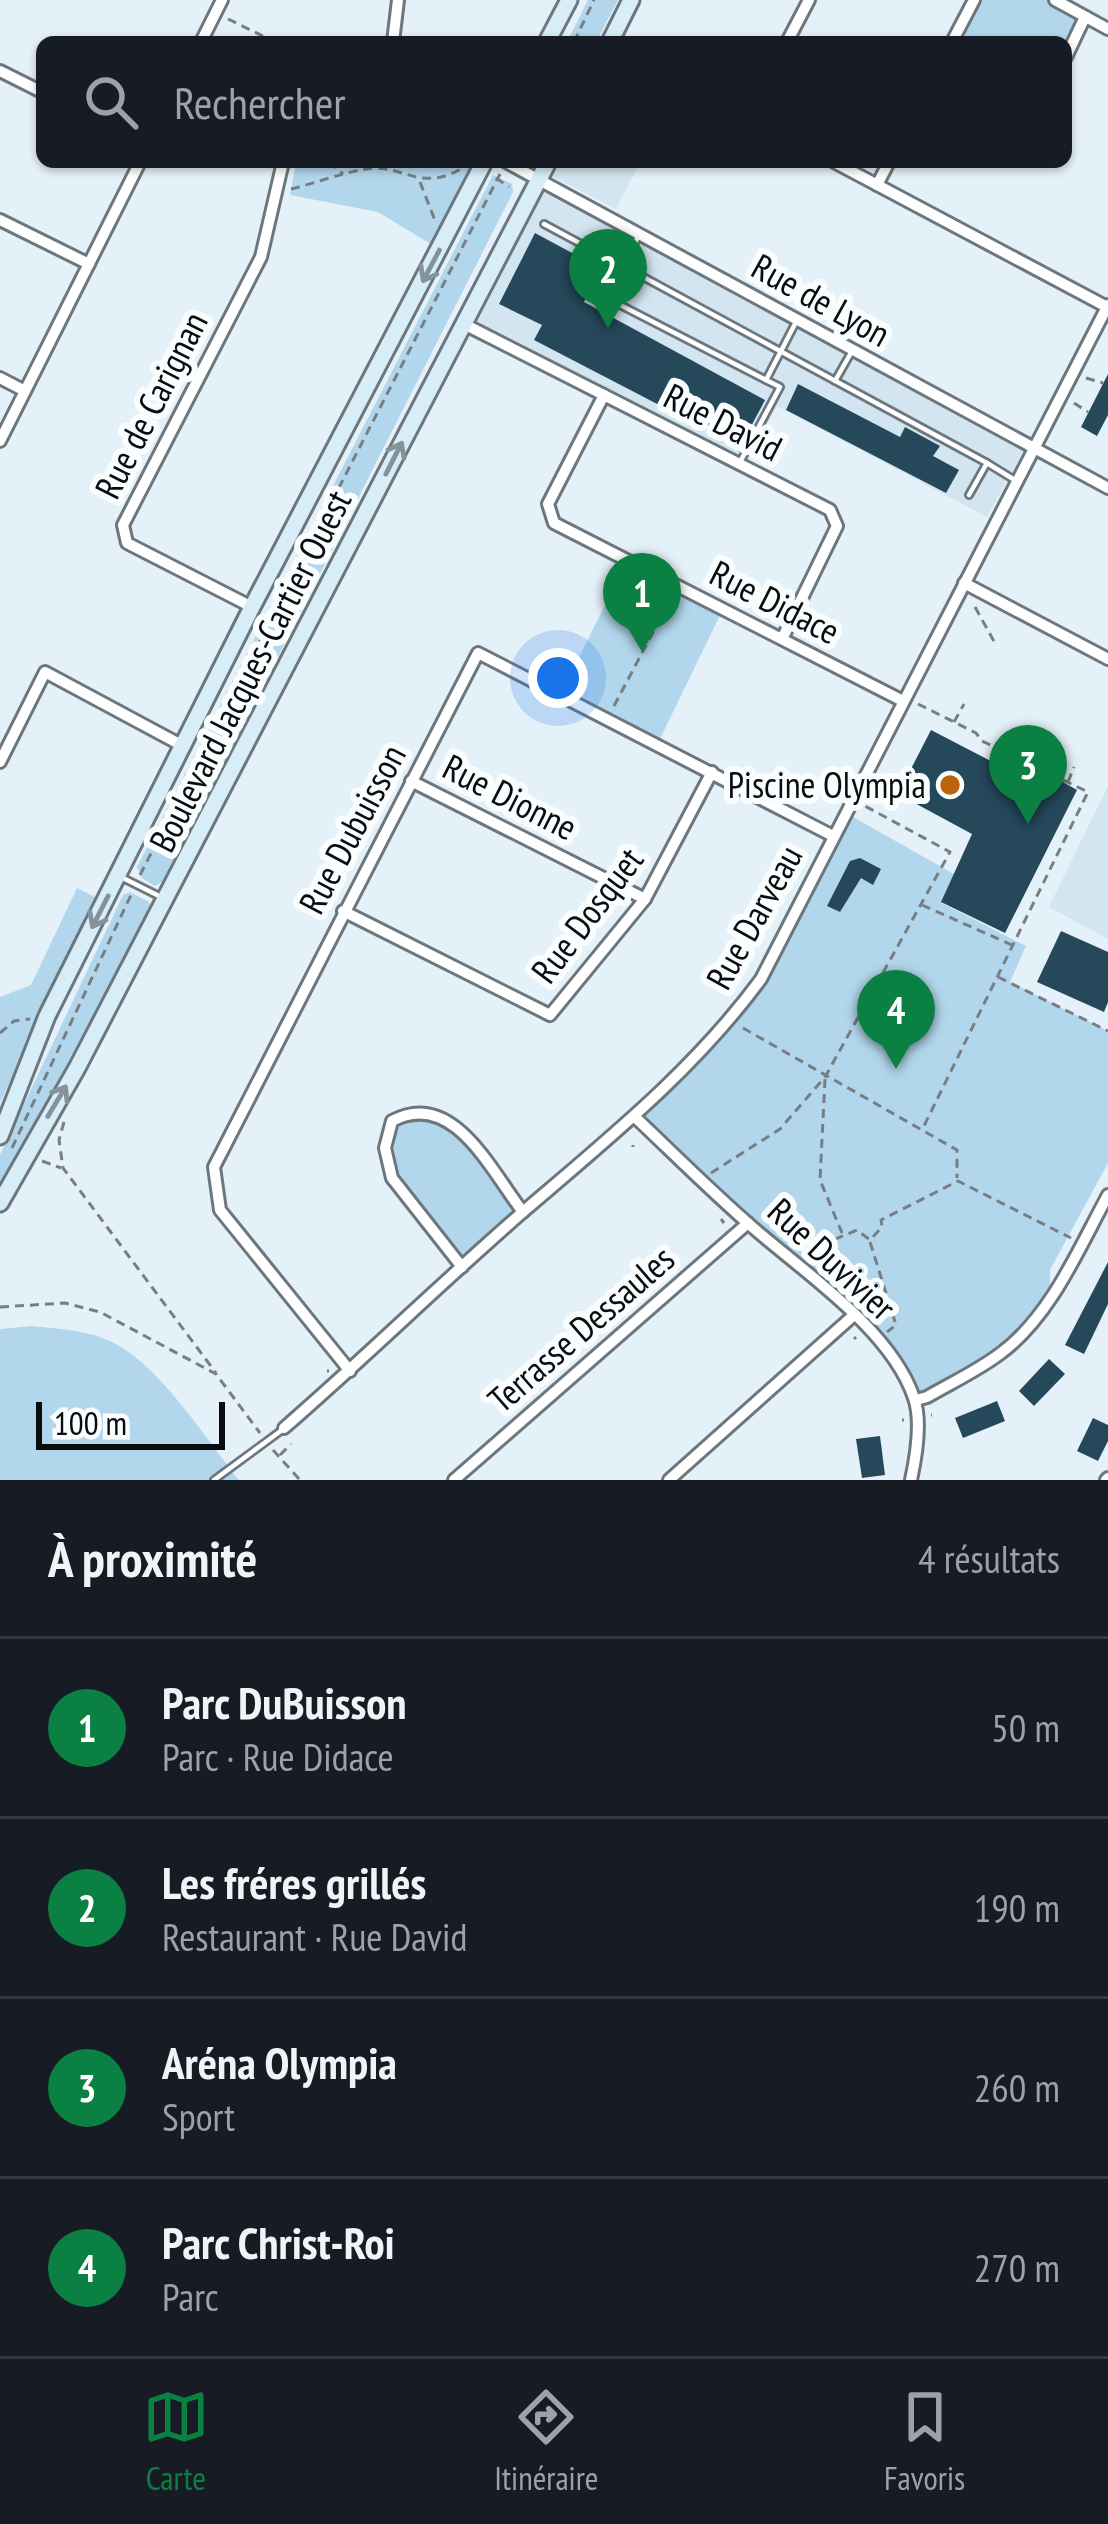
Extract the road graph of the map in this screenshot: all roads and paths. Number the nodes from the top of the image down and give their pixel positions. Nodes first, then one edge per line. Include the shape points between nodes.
1 (222, 0) edge
2 (398, 0) edge
3 (569, 0) edge
4 (594, 0) edge
5 (631, 0) edge
6 (809, 0) edge
7 (974, 0) edge
8 (1055, 0) edge
9 (215, 13) junction
10 (1085, 17) junction
11 (1108, 29) edge
12 (204, 36) edge
13 (263, 36) edge
14 (394, 36) edge
15 (550, 36) edge
16 (577, 36) edge
17 (613, 36) edge
18 (790, 36) edge
19 (955, 36) edge
20 (1072, 44) edge
21 (0, 71) edge
22 (36, 89) edge
23 (137, 168) edge
24 (283, 168) edge
25 (335, 168) edge
26 (464, 168) edge
27 (481, 168) edge
28 (502, 168) edge
29 (518, 168) edge
30 (545, 168) edge
31 (845, 168) edge
32 (886, 168) edge
33 (345, 176) junction
34 (495, 178) junction
35 (420, 180) junction
36 (539, 180) junction
37 (877, 185) junction
38 (509, 187) dead end
39 (277, 193) junction
40 (0, 220) edge
41 (544, 224) dead end
42 (639, 235) junction
43 (447, 237) junction
44 (611, 260) junction
45 (89, 264) junction
46 (623, 266) junction
47 (1108, 306) edge
48 (796, 321) junction
49 (464, 324) junction
50 (852, 351) junction
51 (780, 352) junction
52 (0, 378) edge
53 (1086, 378) dead end
54 (766, 380) junction
55 (836, 381) junction
56 (1103, 383) dead end
57 (25, 391) junction
58 (604, 395) junction
59 (1074, 403) dead end
60 (1088, 412) dead end
61 (0, 441) edge
62 (1035, 450) junction
63 (987, 463) junction
64 (739, 464) junction
65 (1018, 482) junction
66 (1108, 488) edge
67 (969, 496) dead end
68 (964, 583) junction
69 (677, 586) junction
70 (252, 607) junction
71 (975, 608) dead end
72 (783, 637) junction
73 (996, 645) dead end
74 (1108, 659) edge
75 (903, 701) junction
76 (919, 704) dead end
77 (964, 704) dead end
78 (608, 718) junction
79 (954, 722) junction
80 (184, 746) junction
81 (0, 761) edge
82 (1074, 767) dead end
83 (712, 772) junction
84 (411, 781) junction
85 (1068, 783) junction
86 (853, 800) junction
87 (833, 836) junction
88 (119, 876) junction
89 (136, 884) junction
90 (645, 899) junction
91 (166, 900) junction
92 (921, 904) junction
93 (344, 911) junction
94 (1013, 946) junction
95 (998, 977) junction
96 (47, 1016) junction
97 (742, 1028) dead end
98 (1108, 1031) edge
99 (0, 1033) edge
100 (825, 1077) junction
101 (636, 1118) junction
102 (64, 1122) dead end
103 (922, 1130) junction
104 (6, 1142) edge
105 (711, 1173) dead end
106 (958, 1181) junction
107 (1108, 1195) edge
108 (0, 1203) edge
109 (523, 1212) junction
110 (748, 1223) junction
111 (843, 1235) junction
112 (1071, 1238) dead end
113 (870, 1240) junction
114 (462, 1267) junction
115 (800, 1268) junction
116 (0, 1306) edge
117 (854, 1315) junction
118 (878, 1341) junction
119 (350, 1371) junction
120 (216, 1374) junction
121 (916, 1400) junction
122 (279, 1426) junction
123 (260, 1434) junction
124 (267, 1442) junction
125 (291, 1444) dead end
126 (278, 1456) junction
127 (214, 1480) edge
128 (300, 1480) edge
129 (454, 1480) edge
130 (669, 1480) edge
131 (911, 1480) edge

1 - 9 street
2 - 14 street
3 - 15 main road
4 - 16 path
5 - 17 main road
6 - 18 street
7 - 19 street
8 - 10 street
9 - 12 street
9 - 13 path
10 - 11 street
10 - 20 street
21 - 22 street
23 - 45 street
24 - 39 street, Rue de Carignan
25 - 33 path
26 - 35 path
27 - 43 main road, Boulevard Jacques-Cartier Ouest
28 - 34 path, Boulevard Jacques-Cartier Ouest
29 - 36 street, Rue de Lyon
30 - 36 main road, Boulevard Jacques-Cartier Ouest
31 - 37 street
32 - 37 street
33 - 35 path via 370,168
33 - 39 path
34 - 38 path
34 - 89 path, Boulevard Jacques-Cartier Ouest
35 - 43 path
36 - 42 street, Rue de Lyon
36 - 49 main road, Boulevard Jacques-Cartier Ouest
37 - 47 street
39 - 70 street, Rue de Carignan via 261,257 123,525 127,543
40 - 45 street
41 - 44 lane
42 - 46 lane
42 - 48 street, Rue de Lyon
43 -> 70 main road, Boulevard Jacques-Cartier Ouest
44 - 46 lane
44 - 54 lane via 595,292
45 - 57 street
46 - 51 lane
47 - 62 street, Rue Darveau
48 - 50 street, Rue de Lyon
48 - 51 lane
49 - 58 street, Rue David
91 -> 49 main road, Boulevard Jacques-Cartier Ouest
50 - 55 lane
50 - 62 street, Rue de Lyon
51 - 54 lane
51 - 55 lane
52 - 57 street
53 - 56 path
54 - 64 lane via 780,387
55 - 63 lane
57 - 61 street
58 - 64 street, Rue David
58 - 69 street, Rue Didace via 548,504 554,523
59 - 60 path
62 - 65 street, Rue Darveau
62 - 66 street, Rue de Lyon
63 - 65 lane
63 - 67 lane
64 - 72 street, Rue David via 830,511 837,526
65 - 68 street, Rue Darveau
68 - 74 street
68 - 75 street, Rue Darveau
69 - 72 street, Rue Didace
69 - 78 path
70 - 80 main road, Boulevard Jacques-Cartier Ouest
71 - 73 path
72 - 75 street, Rue Didace
75 - 86 street, Rue Darveau
76 - 79 path
77 - 79 path
78 - 83 street, Rue Dubuisson
78 - 84 street, Rue Dubuisson via 478,653
79 - 85 path
80 - 81 street via 45,673
80 - 88 main road, Boulevard Jacques-Cartier Ouest
82 - 85 path
83 - 87 street, Rue Dubuisson
83 - 90 street, Rue Dosquet
84 - 90 street, Rue Dionne
84 - 93 street, Rue Dubuisson
85 - 94 path via 1088,793
86 - 87 street, Rue Darveau
86 - 92 path via 950,852
87 - 101 street, Rue Darveau via 761,979
88 - 89 lane
88 -> 96 main road, Boulevard Jacques-Cartier Ouest
89 - 91 lane
89 - 104 path, Boulevard Jacques-Cartier Ouest
90 - 93 street, Rue Dosquet via 550,1015
108 -> 91 main road, Boulevard Jacques-Cartier Ouest
92 - 94 path
92 - 100 path
93 - 119 street, Rue Dubuisson via 217,1154 213,1180 220,1210
94 - 95 path
95 - 98 path
95 - 103 path
96 - 99 path
96 - 104 main road, Boulevard Jacques-Cartier Ouest
97 - 100 path
100 - 103 path
100 - 105 path via 780,1129
100 - 111 path via 820,1180
101 - 109 street, Rue Darveau
101 - 110 street, Rue Duvivier
102 - 120 path via 63,1168
103 - 106 path via 957,1150
106 - 112 path
106 - 113 path via 881,1220
107 - 121 street via 1057,1286 1016,1339
109 - 114 street, Rue Darveau
109 - 114 street via 441,1114 412,1110 392,1120 385,1148 392,1178
110 - 115 street, Rue Duvivier
110 - 129 street, Terrasse Dessaules
111 - 113 path via 856,1230
111 - 115 path
113 - 118 path via 896,1324
114 - 119 street, Rue Darveau
115 - 117 street, Rue Duvivier
116 - 120 path via 100,1312
117 - 118 street, Rue Duvivier
117 - 130 street
118 - 121 street, Rue Duvivier
119 - 122 street, Rue Darveau
120 - 123 path
121 - 131 street
122 - 123 path
122 - 124 lane
123 - 124 path
124 - 126 path
124 - 127 lane
125 - 126 path
126 - 128 path

